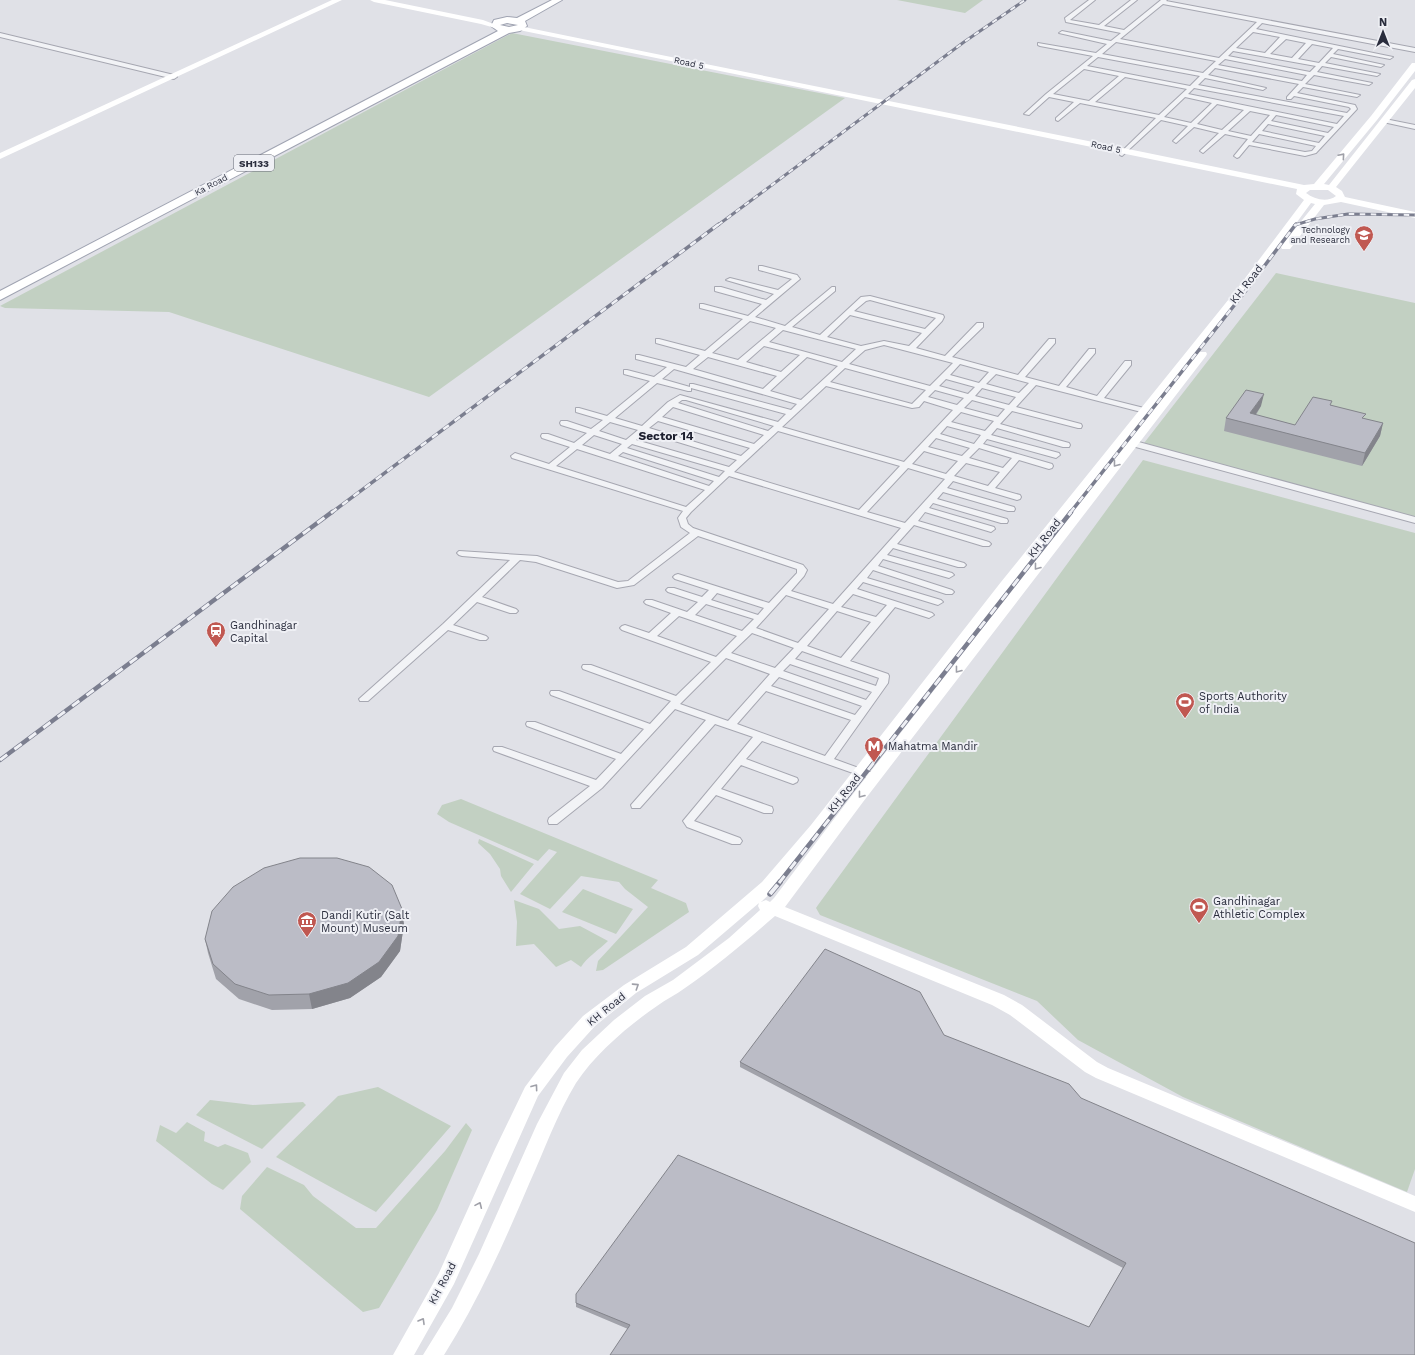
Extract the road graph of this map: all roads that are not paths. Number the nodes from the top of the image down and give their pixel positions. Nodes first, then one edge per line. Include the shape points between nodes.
1 (338, 0) edge
2 (374, 0) edge
3 (408, 0) edge
4 (548, 0) edge
5 (558, 0) edge
6 (1092, 0) edge
7 (1134, 0) edge
8 (1163, 1) edge
9 (1261, 21) junction
10 (510, 25) junction
11 (1100, 27) junction
12 (1251, 30) junction
13 (1126, 32) junction
14 (1062, 33) dead end
15 (0, 35) edge
16 (1284, 37) junction
17 (1311, 41) junction
18 (1114, 42) junction
19 (1040, 44) dead end
20 (1337, 47) junction
21 (1232, 49) junction
22 (1415, 50) edge
23 (1097, 55) junction
24 (1266, 55) junction
25 (1329, 55) junction
26 (1390, 57) dead end
27 (1221, 59) junction
28 (1294, 60) junction
29 (1320, 65) junction
30 (1381, 65) dead end
31 (1415, 65) edge
32 (1213, 66) junction
33 (1083, 67) junction
34 (1312, 74) junction
35 (1377, 74) dead end
36 (1124, 75) junction
37 (1203, 76) junction
38 (174, 77) junction
39 (1274, 78) junction
40 (1415, 82) edge
41 (1369, 83) dead end
42 (1302, 84) junction
43 (1192, 87) junction
44 (1263, 88) junction
45 (1293, 94) junction
46 (1048, 95) junction
47 (1357, 95) dead end
48 (1183, 96) junction
49 (1254, 97) junction
50 (1079, 101) junction
51 (1216, 102) junction
52 (1090, 103) junction
53 (1284, 103) junction
54 (1248, 109) junction
55 (1274, 113) junction
56 (1027, 114) dead end
57 (1348, 115) junction
58 (1160, 118) junction
59 (1058, 119) dead end
60 (1385, 121) junction
61 (1266, 122) junction
62 (1192, 125) junction
63 (1338, 126) junction
64 (1415, 127) edge
65 (1223, 132) junction
66 (1257, 132) junction
67 (1329, 135) junction
68 (1250, 140) junction
69 (1176, 142) dead end
70 (1320, 145) junction
71 (1203, 151) dead end
72 (1123, 153) junction
73 (0, 156) edge
74 (1237, 156) dead end
75 (1317, 186) junction
76 (1331, 188) junction
77 (1309, 195) junction
78 (1340, 197) junction
79 (1415, 211) edge
80 (146, 215) junction
81 (1415, 215) edge
82 (762, 268) dead end
83 (730, 280) dead end
84 (0, 287) edge
85 (832, 289) dead end
86 (718, 290) dead end
87 (780, 293) junction
88 (0, 296) edge
89 (768, 303) junction
90 (703, 306) dead end
91 (849, 312) junction
92 (750, 318) junction
93 (980, 325) dead end
94 (784, 327) junction
95 (926, 332) junction
96 (821, 338) junction
97 (659, 341) dead end
98 (1052, 341) dead end
99 (763, 343) junction
100 (862, 348) junction
101 (911, 349) junction
102 (1092, 351) dead end
103 (707, 354) junction
104 (805, 355) junction
105 (639, 357) dead end
106 (946, 359) junction
107 (958, 362) junction
108 (740, 363) junction
109 (1128, 363) dead end
110 (844, 365) junction
111 (673, 366) junction
112 (687, 370) junction
113 (994, 371) junction
114 (627, 372) dead end
115 (783, 374) junction
116 (705, 375) junction
117 (944, 376) junction
118 (1019, 378) junction
119 (656, 380) junction
120 (1034, 382) junction
121 (824, 383) junction
122 (980, 386) junction
123 (690, 387) junction
124 (933, 388) junction
125 (1060, 389) junction
126 (764, 392) junction
127 (1020, 396) junction
128 (680, 397) junction
129 (970, 397) junction
130 (922, 398) junction
131 (1099, 399) junction
132 (803, 403) junction
133 (671, 404) junction
134 (1010, 408) junction
135 (959, 409) junction
136 (579, 410) dead end
137 (1150, 412) junction
138 (792, 413) junction
139 (610, 418) junction
140 (656, 418) junction
141 (564, 423) dead end
142 (946, 423) junction
143 (997, 423) junction
144 (1078, 426) dead end
145 (775, 429) junction
146 (643, 430) junction
147 (592, 431) junction
148 (934, 435) junction
149 (986, 435) junction
150 (545, 436) dead end
151 (1126, 442) junction
152 (627, 444) junction
153 (1066, 445) dead end
154 (575, 446) junction
155 (977, 446) junction
156 (755, 447) junction
157 (922, 448) junction
158 (1056, 455) dead end
159 (515, 456) dead end
160 (612, 457) junction
161 (1017, 457) junction
162 (743, 459) junction
163 (964, 460) junction
164 (906, 465) junction
165 (1049, 466) dead end
166 (550, 467) junction
167 (729, 471) junction
168 (1005, 471) junction
169 (950, 478) junction
170 (720, 480) junction
171 (711, 489) junction
172 (942, 489) junction
173 (990, 489) junction
174 (1017, 497) dead end
175 (932, 500) junction
176 (923, 509) junction
177 (1011, 509) dead end
178 (688, 510) junction
179 (861, 513) junction
180 (1415, 520) edge
181 (1004, 521) dead end
182 (910, 524) junction
183 (991, 529) dead end
184 (696, 533) junction
185 (986, 544) dead end
186 (892, 545) junction
187 (462, 553) dead end
188 (882, 556) junction
189 (518, 557) junction
190 (961, 565) dead end
191 (872, 567) junction
192 (949, 575) dead end
193 (678, 577) dead end
194 (861, 579) junction
195 (716, 589) junction
196 (671, 590) dead end
197 (851, 590) junction
198 (785, 592) junction
199 (949, 592) dead end
200 (476, 598) junction
201 (704, 600) junction
202 (649, 602) dead end
203 (938, 602) dead end
204 (893, 603) junction
205 (771, 607) junction
206 (836, 609) junction
207 (513, 611) dead end
208 (677, 612) junction
209 (929, 615) dead end
210 (688, 616) junction
211 (759, 618) junction
212 (877, 621) junction
213 (446, 626) junction
214 (625, 628) dead end
215 (747, 632) junction
216 (650, 637) junction
217 (483, 638) dead end
218 (800, 647) junction
219 (721, 658) junction
220 (789, 660) junction
221 (843, 662) junction
222 (587, 667) dead end
223 (778, 673) junction
224 (765, 687) junction
225 (877, 690) junction
226 (554, 693) dead end
227 (364, 699) dead end
228 (675, 702) junction
229 (867, 704) junction
230 (857, 718) junction
231 (713, 719) junction
232 (531, 724) dead end
233 (730, 726) junction
234 (651, 728) junction
235 (760, 736) junction
236 (498, 749) dead end
237 (623, 758) junction
238 (739, 760) junction
239 (828, 760) junction
240 (867, 775) junction
241 (793, 780) dead end
242 (598, 785) junction
243 (714, 790) junction
244 (636, 805) dead end
245 (768, 810) dead end
246 (554, 820) dead end
247 (736, 841) dead end
248 (752, 901) junction
249 (773, 909) junction
250 (1415, 1204) edge
251 (403, 1355) edge
252 (433, 1355) edge

1 - 38 main road
2 - 10 main road
3 - 10 main road
4 - 10 main road, Ka Road / SH133
5 - 10 main road, Ka Road / SH133
6 - 11 street via 1067,19
7 - 11 street
8 - 9 street
8 - 13 street
9 - 12 street
9 - 22 street
10 - 72 main road, Road 5
10 - 80 main road, Ka Road / SH133
11 - 13 street
12 - 16 street
12 - 21 street
13 - 18 street
14 - 18 street
15 - 38 street
16 - 17 street
16 - 24 street
17 - 20 street
17 - 28 street
18 - 23 street
18 - 27 street
19 - 23 street
20 - 25 street
20 - 26 street
21 - 24 street
21 - 27 street
23 - 33 street
23 - 37 street
24 - 28 street
25 - 29 street
25 - 30 street
27 - 32 street
27 - 34 street
28 - 29 street
29 - 34 street
29 - 35 street
75 -> 31 main road
32 - 37 street
32 - 39 street
33 - 36 street
33 - 46 street
34 - 41 street
34 - 42 street
36 - 43 street
36 - 52 street
37 - 43 street
37 - 44 street
38 - 73 main road
39 - 42 street
39 - 44 street
40 - 60 main road
42 - 45 street
42 - 47 street
43 - 48 street
43 - 49 street
44 - 49 street
45 - 53 street
45 - 57 street via 1353,106
46 - 50 street
46 - 56 street
48 - 51 street
48 - 58 street
49 - 53 street
50 - 52 street
50 - 59 street
51 - 54 street
51 - 62 street
52 - 58 street
53 - 55 street
53 - 57 street
54 - 55 street
54 - 65 street
55 - 61 street
55 - 63 street
57 - 63 street
58 - 62 street
58 - 72 street
60 - 64 street
60 - 76 main road
61 - 66 street
61 - 67 street
62 - 65 street
62 - 69 street
63 - 67 street
65 - 68 street
65 - 71 street
66 - 68 street
66 - 70 street
67 - 70 street
68 - 70 street via 1305,154 1314,152
68 - 74 street
72 - 77 main road, Road 5
75 - 76 main road
75 - 77 main road
76 - 78 main road via 1338,192
77 - 78 main road via 1332,202
77 - 137 main road, KH Road
78 - 79 main road
78 - 81 main road
80 - 84 main road, Ka Road / SH133
80 - 88 main road, Ka Road / SH133
82 - 87 street via 796,278
83 - 87 street
85 - 94 street
86 - 89 street
87 - 89 street
89 - 92 street
90 - 92 street
91 - 95 street
91 - 95 street via 870,298 940,317
91 - 96 street
92 - 94 street
92 - 103 street
93 - 106 street
94 - 96 street
94 - 99 street
95 - 101 street
96 - 100 street
97 - 103 street
98 - 118 street
99 - 104 street
99 - 108 street
100 - 101 street via 884,343
100 - 110 street
101 - 106 street
102 - 125 street
103 - 108 street
103 - 112 street
104 - 110 street
104 - 115 street
105 - 111 street
106 - 107 street
107 - 113 street
107 - 117 street
108 - 115 street
109 - 131 street
110 - 121 street
110 - 124 street
111 - 112 street
111 - 119 street
112 - 116 street
113 - 118 street
113 - 122 street
114 - 119 street
115 - 126 street
116 - 123 street
116 - 126 street
117 - 122 street
117 - 124 street
118 - 120 street
119 - 123 street
119 - 139 street
120 - 125 street
120 - 127 street
121 - 130 street via 908,406 916,405
121 - 132 street
122 - 127 street
122 - 129 street
123 - 128 street
123 - 138 street
124 - 129 street
124 - 130 street
125 - 131 street
126 - 132 street
127 - 134 street
128 - 133 street
128 - 145 street
129 - 134 street
129 - 135 street
130 - 135 street
131 - 137 street
132 - 138 street
133 - 140 street
133 - 145 street
134 - 143 street
134 - 144 street
135 - 142 street
135 - 143 street
136 - 139 street
137 - 151 main road, KH Road
138 - 145 street
139 - 146 street
139 - 147 street
140 - 146 street
140 - 156 street
141 - 147 street
142 - 148 street
142 - 149 street
143 - 149 street
143 - 153 street
145 - 156 street
145 - 164 street
146 - 152 street
146 - 162 street
147 - 152 street
147 - 154 street
148 - 155 street
148 - 157 street
149 - 155 street
149 - 158 street
150 - 154 street
151 - 180 street
151 - 240 main road, KH Road
152 - 160 street
152 - 167 street
152 - 170 street
154 - 160 street
154 - 166 street
155 - 161 street
155 - 163 street
156 - 162 street
157 - 163 street
157 - 164 street
159 - 166 street
160 - 171 street
161 - 165 street
161 - 168 street
162 - 167 street
163 - 168 street
163 - 169 street
164 - 169 street
164 - 179 street
166 - 178 street
167 - 170 street
167 - 179 street
168 - 173 street
169 - 172 street
169 - 173 street
170 - 171 street
171 - 178 street
172 - 175 street
172 - 177 street
173 - 174 street
175 - 176 street
175 - 181 street
176 - 182 street
176 - 183 street
178 - 184 street via 682,518 684,525
179 - 182 street
182 - 185 street
182 - 186 street
184 - 189 street via 625,585 617,585 549,561
184 - 198 street via 800,567 801,574
186 - 188 street
186 - 190 street
187 - 189 street
188 - 191 street
188 - 192 street
189 - 200 street
191 - 194 street
191 - 199 street
193 - 195 street
194 - 197 street
194 - 203 street
195 - 201 street
195 - 205 street
196 - 201 street
197 - 204 street
197 - 206 street
198 - 205 street
198 - 206 street
200 - 207 street
200 - 213 street
201 - 210 street
201 - 211 street
202 - 208 street
204 - 209 street
204 - 212 street
205 - 211 street
206 - 212 street
206 - 218 street
208 - 210 street
208 - 216 street
210 - 215 street
211 - 215 street
212 - 221 street
213 - 217 street
213 - 227 street
214 - 216 street
215 - 218 street
215 - 219 street
216 - 219 street
218 - 220 street
218 - 221 street
219 - 223 street
219 - 228 street
220 - 223 street
220 - 225 street
221 - 225 street via 884,676 883,683
222 - 228 street
223 - 224 street
223 - 229 street
224 - 230 street
224 - 233 street
225 - 229 street
226 - 234 street
228 - 231 street
228 - 234 street
229 - 230 street
230 - 239 street
231 - 233 street
231 - 244 street
232 - 237 street
233 - 235 street
234 - 237 street
235 - 238 street
235 - 239 street
236 - 242 street
237 - 242 street
238 - 241 street
238 - 243 street
239 - 240 street
240 - 248 main road, KH Road
240 -> 249 main road, KH Road
242 - 246 street
243 - 245 street
243 - 247 street via 688,820 691,824
248 - 249 main road
251 -> 248 main road, KH Road via 447,1278 531,1092 561,1052 588,1021 630,989 692,951
249 - 250 main road via 998,1000 1016,1010 1091,1067 1107,1076
249 - 252 main road, KH Road via 729,947 620,1025 588,1055 570,1078 546,1124 488,1258 459,1314

